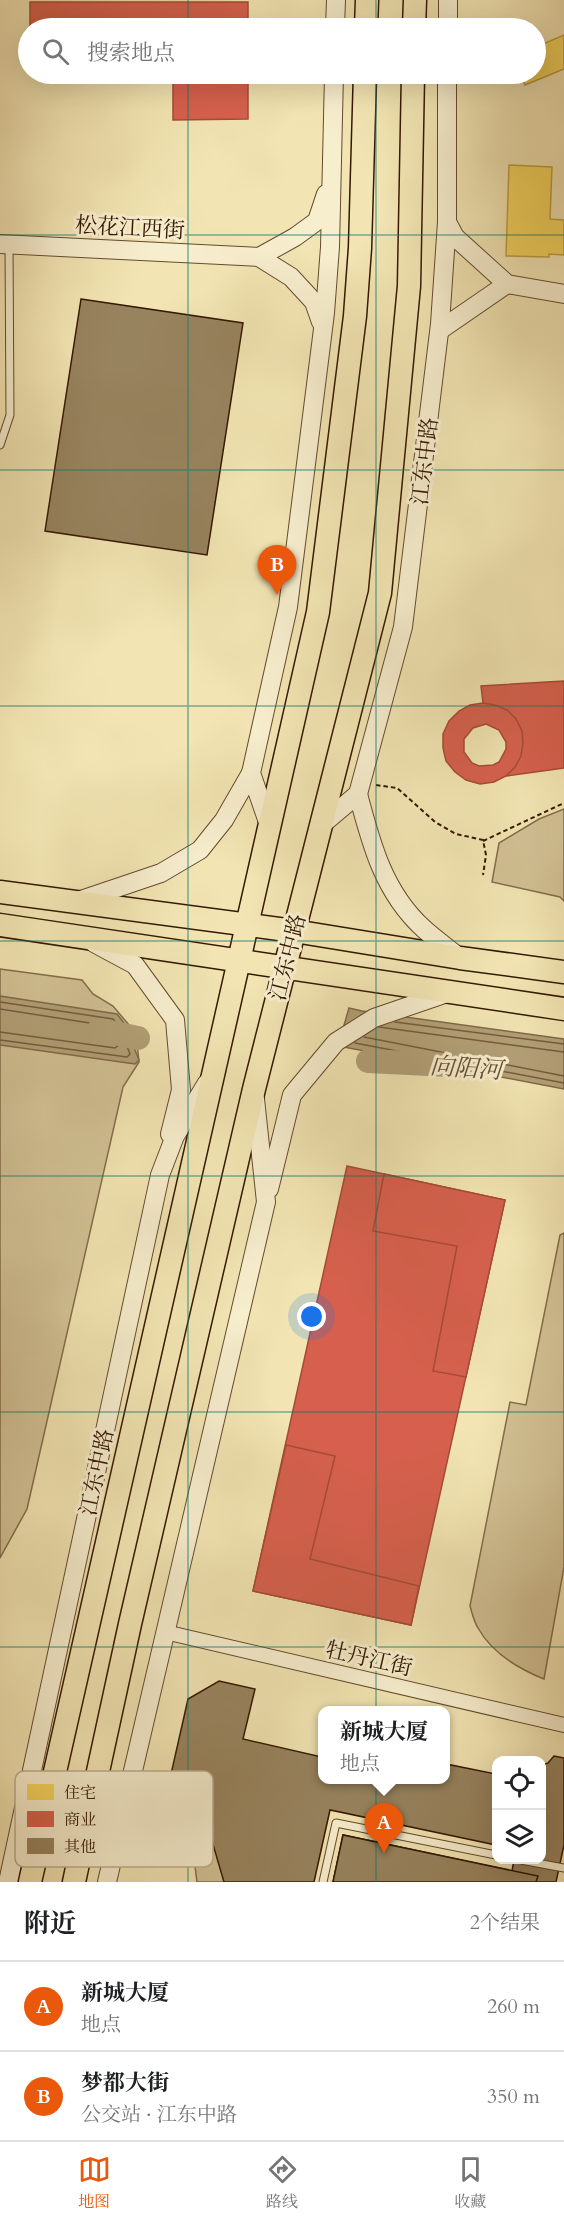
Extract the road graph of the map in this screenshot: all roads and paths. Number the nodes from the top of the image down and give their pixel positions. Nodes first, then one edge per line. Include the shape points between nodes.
1 (336, 0) edge
2 (367, 0) edge
3 (415, 0) edge
4 (448, 0) edge
5 (335, 18) edge
6 (366, 18) edge
7 (414, 18) edge
8 (448, 18) edge
9 (334, 84) edge
10 (365, 84) edge
11 (413, 84) edge
12 (447, 84) edge
13 (332, 176) junction
14 (447, 222) junction
15 (4, 245) edge
16 (259, 257) junction
17 (507, 284) junction
18 (564, 294) edge
19 (323, 327) junction
20 (440, 330) junction
21 (0, 445) edge
22 (250, 773) junction
23 (360, 788) junction
24 (564, 803) edge
25 (269, 825) junction
26 (320, 826) junction
27 (483, 841) junction
28 (483, 875) dead end
29 (0, 892) edge
30 (72, 903) junction
31 (0, 925) edge
32 (246, 925) junction
33 (294, 931) junction
34 (81, 937) junction
35 (460, 958) junction
36 (239, 960) junction
37 (284, 967) junction
38 (564, 972) edge
39 (450, 992) junction
40 (564, 1009) edge
41 (213, 1073) junction
42 (254, 1089) junction
43 (160, 1175) junction
44 (266, 1202) junction
45 (165, 1632) junction
46 (564, 1725) edge
47 (32, 1771) edge
48 (55, 1771) edge
49 (98, 1771) edge
50 (132, 1771) edge
51 (15, 1849) edge
52 (492, 1854) edge
53 (542, 1864) edge
54 (33, 1867) edge
55 (77, 1867) edge
56 (110, 1867) edge
57 (564, 1868) edge
58 (8, 1882) edge
59 (30, 1882) edge
60 (74, 1882) edge
61 (106, 1882) edge
62 (323, 1882) edge

1 - 5 street
2 - 6 main road
3 - 7 main road
4 - 8 street
9 - 13 street
10 - 25 main road, 江东中路 via 355,316 318,612
11 - 26 main road, 江东中路 via 409,286 380,593
12 - 14 street, 江东中路
13 - 16 street via 317,221
13 - 19 street
14 - 17 street via 455,237
14 - 20 street, 江东中路
15 - 16 street, 松花江西街
15 - 21 lane via 10,415
16 - 19 street via 291,277 314,302
17 - 18 street
17 - 20 street
19 - 22 street via 288,607
20 - 23 street, 江东中路 via 403,627
22 - 25 street
22 - 30 street via 224,820 200,850 161,873
23 - 26 street
23 - 27 path via 397,788 435,822 456,834
23 - 35 street via 373,850 394,895 423,928
24 - 27 path
25 - 32 main road, 江东中路
26 - 33 main road, 江东中路
27 - 28 path
29 - 30 main road
30 - 32 main road
31 - 34 main road
32 - 33 main road
32 - 36 main road, 江东中路
33 - 35 main road
33 - 37 main road, 江东中路
34 - 36 main road
34 - 43 street via 135,964 175,1020 181,1090
35 - 38 main road
36 - 37 main road
36 - 41 main road, 江东中路
37 - 39 main road
37 - 42 main road, 江东中路
39 - 40 main road
39 - 44 street via 374,1018 336,1042 292,1095
41 - 43 street, 江东中路 via 175,1136
41 - 48 main road, 江东中路
42 - 44 street, 江东中路
42 - 49 main road, 江东中路
43 - 47 street, 江东中路
44 - 45 street, 江东中路
45 - 46 street, 牡丹江街
45 - 50 street, 江东中路
51 - 58 street, 江东中路
52 - 62 lane via 336,1823
53 - 57 lane
54 - 59 main road, 江东中路
55 - 60 main road, 江东中路
56 - 61 street, 江东中路

